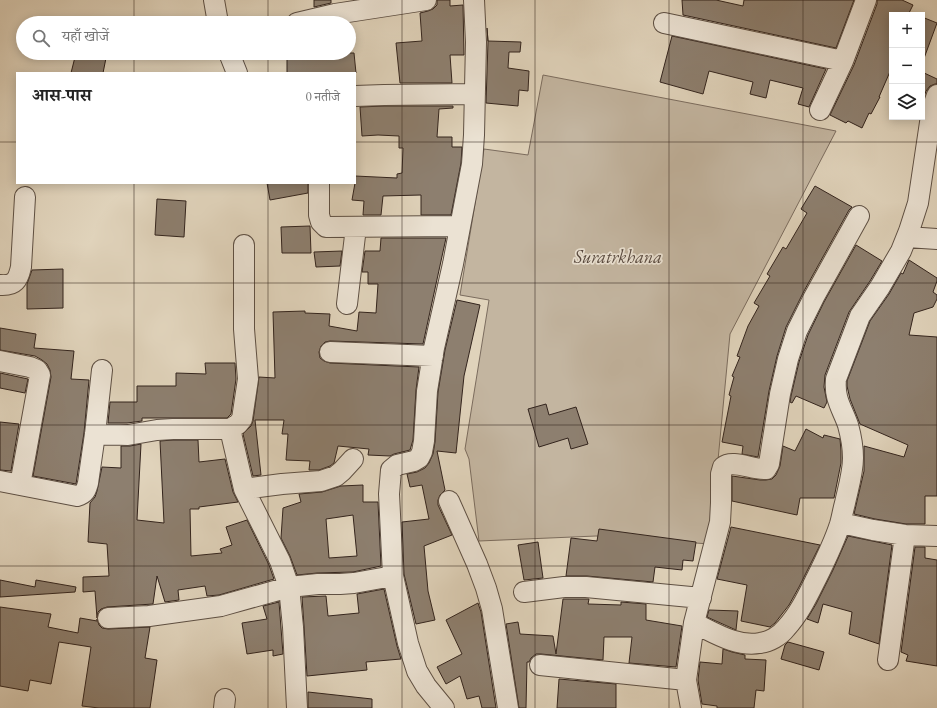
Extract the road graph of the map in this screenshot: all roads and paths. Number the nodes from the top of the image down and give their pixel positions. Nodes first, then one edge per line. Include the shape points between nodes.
1 (214, 0) edge
2 (426, 0) edge
3 (474, 0) edge
4 (866, 0) edge
5 (217, 16) edge
6 (327, 16) edge
7 (664, 23) dead end
8 (232, 60) edge
9 (842, 61) junction
10 (237, 72) edge
11 (475, 94) junction
12 (937, 95) edge
13 (356, 96) edge
14 (820, 110) dead end
15 (319, 184) edge
16 (25, 197) dead end
17 (859, 216) dead end
18 (460, 226) junction
19 (356, 227) junction
20 (907, 237) junction
21 (937, 239) edge
22 (244, 245) dead end
23 (0, 284) edge
24 (347, 304) dead end
25 (330, 352) dead end
26 (433, 356) junction
27 (0, 361) edge
28 (102, 370) dead end
29 (230, 429) junction
30 (95, 434) junction
31 (353, 459) dead end
32 (0, 481) edge
33 (20, 485) junction
34 (244, 489) junction
35 (449, 501) dead end
36 (841, 523) junction
37 (905, 535) junction
38 (937, 536) edge
39 (393, 576) junction
40 (289, 587) junction
41 (524, 592) dead end
42 (700, 598) junction
43 (108, 618) dead end
44 (694, 623) junction
45 (888, 660) dead end
46 (540, 665) dead end
47 (686, 680) junction
48 (297, 708) edge
49 (444, 708) edge
50 (508, 708) edge
51 (691, 708) edge

1 - 5 street
2 - 6 street
3 - 11 street
4 - 9 street
7 - 9 street
8 - 10 street
9 - 14 street
11 - 13 street
11 - 18 street via 472,164
12 - 20 street via 932,109 918,203
15 - 19 street via 321,222 326,227
16 - 23 street via 19,277 14,282
17 - 42 street via 797,331 780,394 769,464 766,469 733,464 722,467 720,522
18 - 19 street
18 - 26 street
19 - 24 street
20 - 21 street
20 - 36 street via 880,287 860,316 836,379 837,398 852,442 853,460
22 - 29 street via 244,329 248,379 242,419
25 - 26 street
26 - 39 street via 422,452 414,462 397,465 391,470 389,494
27 - 33 street via 30,367 37,370 40,376
28 - 30 street
29 - 30 street via 173,429 128,435
29 - 34 street
30 - 33 street via 88,483 82,494 77,496
31 - 34 street via 336,476 321,481
32 - 33 street
34 - 40 street via 280,561
35 - 50 street via 477,564 492,609
36 - 37 street
36 - 44 street via 801,609 785,630 774,639 760,643 737,642
37 - 38 street
37 - 45 street
39 - 40 street via 347,584
39 - 49 street via 408,643 417,670
40 - 43 street via 221,606 149,616
40 - 48 street
41 - 42 street via 586,587
42 - 44 street
44 - 47 street
46 - 47 street
47 - 51 street

